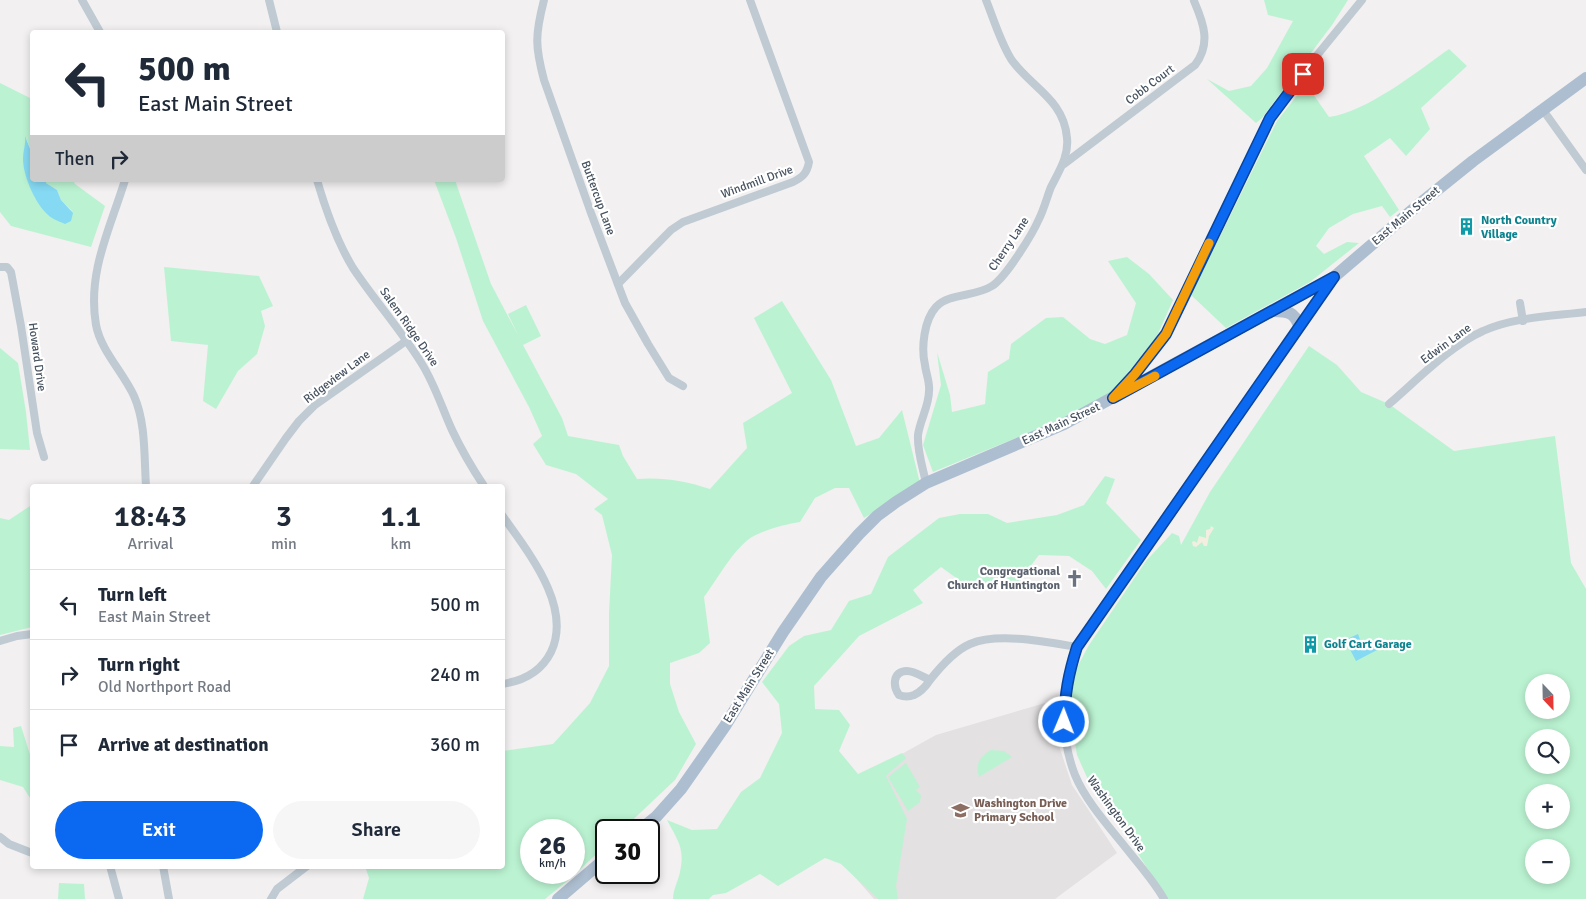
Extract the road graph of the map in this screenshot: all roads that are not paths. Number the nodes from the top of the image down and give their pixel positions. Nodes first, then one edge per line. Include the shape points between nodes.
1 (82, 0) edge
2 (269, 0) edge
3 (544, 0) edge
4 (750, 0) edge
5 (986, 0) edge
6 (1362, 0) edge
7 (1194, 1) dead end
8 (99, 30) edge
9 (276, 30) edge
10 (1586, 78) edge
11 (1543, 110) junction
12 (1064, 164) junction
13 (1586, 170) edge
14 (124, 182) edge
15 (318, 182) edge
16 (0, 267) edge
17 (1334, 277) junction
18 (618, 284) junction
19 (1520, 304) dead end
20 (1274, 311) junction
21 (1586, 312) edge
22 (1523, 321) junction
23 (1299, 326) junction
24 (406, 341) junction
25 (683, 386) dead end
26 (1113, 398) junction
27 (1388, 404) dead end
28 (44, 457) dead end
29 (926, 483) junction
30 (146, 484) edge
31 (255, 484) edge
32 (483, 484) edge
33 (505, 518) edge
34 (30, 634) edge
35 (0, 641) edge
36 (1077, 647) junction
37 (930, 680) junction
38 (505, 683) edge
39 (654, 819) edge
40 (0, 837) edge
41 (30, 851) edge
42 (595, 867) edge
43 (111, 869) edge
44 (164, 869) edge
45 (303, 869) edge
46 (119, 899) edge
47 (169, 899) edge
48 (271, 899) edge
49 (558, 899) edge
50 (1164, 899) edge

1 - 8 street
2 - 9 street
3 - 18 street, Buttercup Lane via 536,42 538,59
4 - 18 street, Windmill Drive via 809,162 808,171 793,182 683,222
5 - 12 street, Cherry Lane via 1012,59 1048,96 1063,122 1067,138
6 - 26 street via 1270,118 1166,334
7 - 12 street, Cobb Court via 1204,34 1202,56 1195,66
10 - 11 main road, East Main Street
11 - 13 street
11 - 17 main road, East Main Street via 1473,161
12 - 29 street, Cherry Lane via 1035,229 1004,274 983,291 936,306 928,319 924,364 930,391 918,434
14 - 30 street via 98,262 94,309 102,341 134,395 140,412
15 - 24 street, Salem Ridge Drive via 326,213 353,268
16 - 28 street, Howard Drive via 7,267 11,272 35,426
17 - 20 main road, East Main Street
17 - 23 street, Washington Drive
18 - 25 street, Buttercup Lane via 634,320 669,378
19 - 22 street
20 - 23 main road via 1292,314
20 - 26 main road, East Main Street
21 - 22 street, Edwin Lane
22 - 27 street, Edwin Lane via 1491,328 1471,337
23 - 36 street, Washington Drive
24 - 31 street, Ridgeview Lane via 315,405 286,438
24 - 32 street, Salem Ridge Drive via 433,384 451,428
26 - 29 main road, East Main Street via 1064,424
29 - 39 main road, East Main Street via 877,516 821,577 725,726 681,789
33 - 38 street via 550,591 557,627 546,662 520,680
34 - 35 street
36 - 37 street via 1035,640 988,638 958,650
36 - 50 street, Washington Drive via 1068,674 1064,722 1075,775
37 - 37 street via 906,671 895,678 895,690 899,696 914,696
40 - 41 street
42 - 49 main road
43 - 46 street
44 - 47 street
45 - 48 street via 277,888

